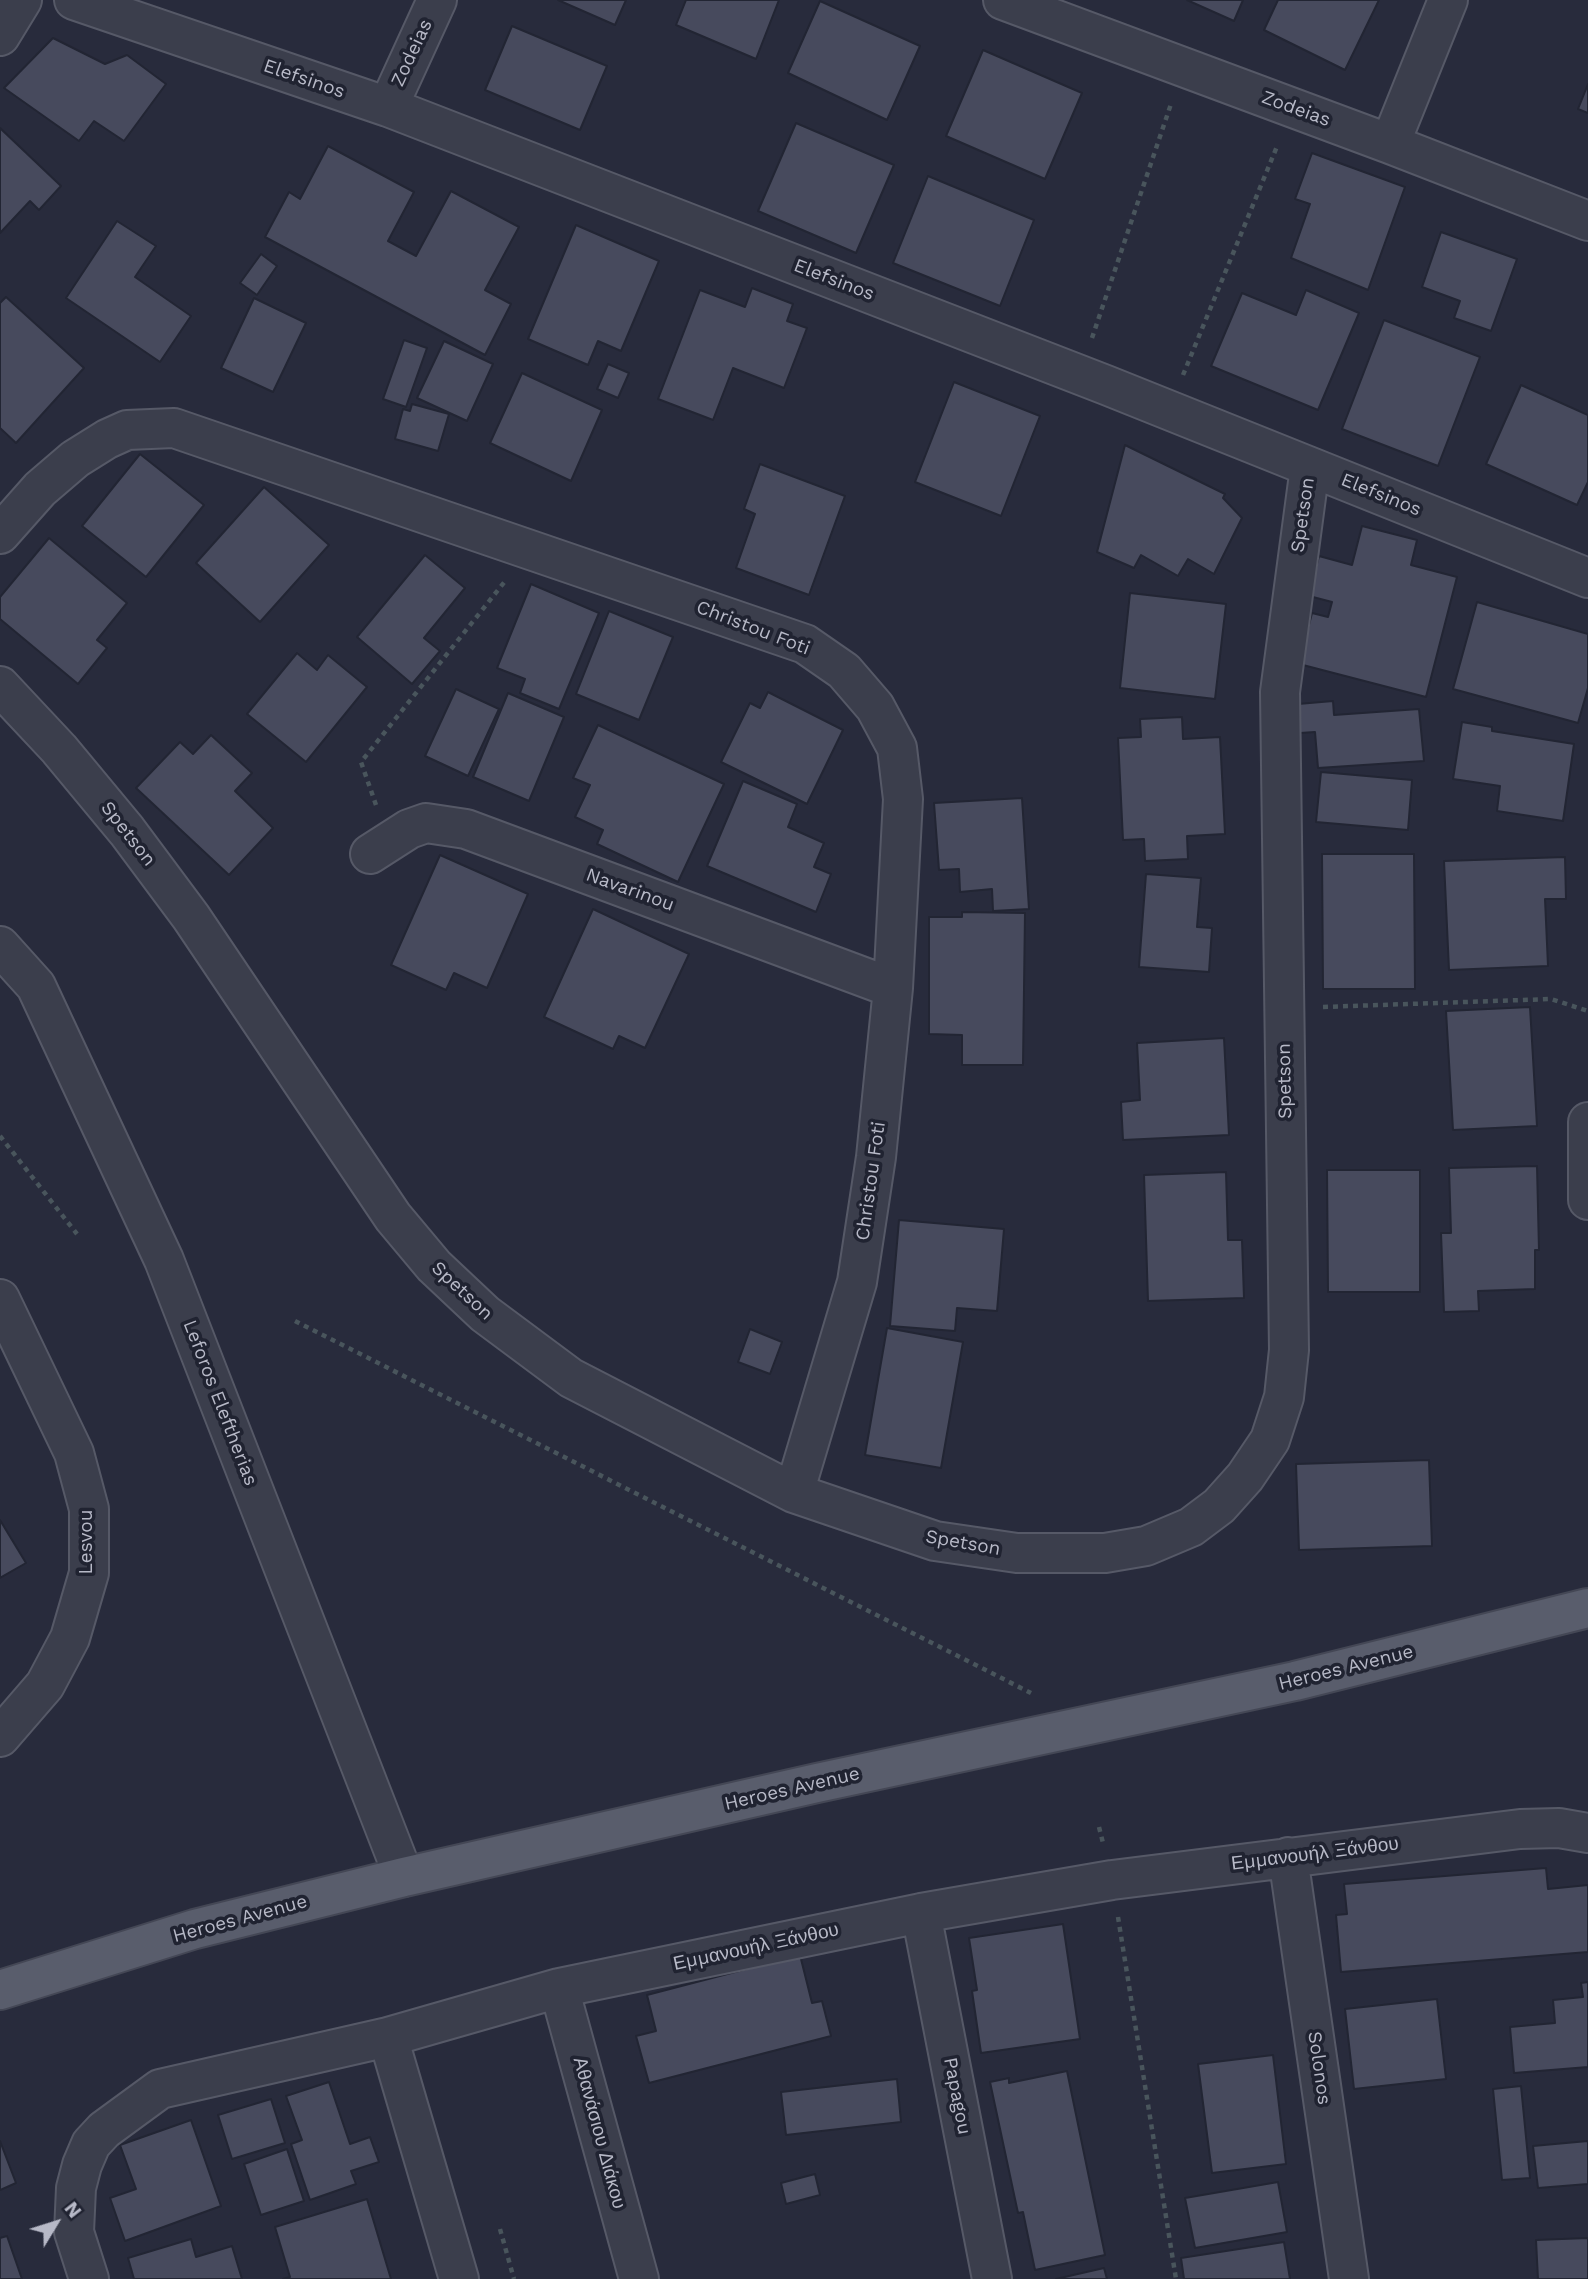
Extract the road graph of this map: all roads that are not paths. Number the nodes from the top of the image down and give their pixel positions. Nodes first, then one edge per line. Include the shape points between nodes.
1 (22, 0) edge
2 (74, 0) edge
3 (437, 0) edge
4 (1003, 0) edge
5 (1448, 0) edge
6 (0, 36) edge
7 (388, 107) junction
8 (1390, 144) junction
9 (1588, 221) edge
10 (1310, 467) junction
11 (0, 534) edge
12 (1588, 578) edge
13 (0, 686) edge
14 (379, 848) road end
15 (0, 946) edge
16 (893, 988) junction
17 (1588, 1122) edge
18 (1588, 1200) edge
19 (0, 1299) edge
20 (11, 1344) edge
21 (794, 1493) junction
22 (1588, 1608) edge
23 (0, 1737) edge
24 (1588, 1833) edge
25 (1288, 1857) junction
26 (404, 1877) junction
27 (921, 1913) junction
28 (559, 1988) junction
29 (0, 1990) edge
30 (388, 2037) junction
31 (89, 2279) edge
32 (459, 2279) edge
33 (639, 2279) edge
34 (992, 2279) edge
35 (1349, 2279) edge

1 - 6 street
2 - 7 street, Elefsinos
3 - 7 street, Zodeias
4 - 8 street, Zodeias
5 - 8 street
7 - 10 street, Elefsinos
8 - 9 street, Zodeias
10 - 12 street, Elefsinos
10 - 21 street, Spetson via 1280,692 1289,1350 1284,1397 1270,1440 1219,1506 1191,1527 1146,1546 1105,1553 1017,1553 935,1541
11 - 16 street, Christou Foti via 40,489 107,439 127,430 174,428 805,644 844,671 875,707 897,748 903,799
13 - 21 street, Spetson via 127,831 191,917 393,1217 434,1266 485,1314 571,1378
14 - 16 street, Navarinou via 426,823 466,829
15 - 26 street, Leforos Eleftherias via 36,986 164,1260
16 - 21 street, Christou Foti via 876,1157 857,1282
17 - 18 street
19 - 20 street, Lesvou
20 - 23 street, Lesvou via 74,1453 89,1510 89,1573 70,1638 45,1685
22 - 26 main road, Heroes Avenue via 1295,1681
24 - 25 street, Εμμανουήλ Ξάνθου via 1520,1829
25 - 27 street, Εμμανουήλ Ξάνθου via 1112,1880
25 - 35 street, Solonos
26 - 29 main road, Heroes Avenue via 195,1929
27 - 28 street, Εμμανουήλ Ξάνθου
27 - 34 street, Papagou
28 - 30 street, Εμμανουήλ Ξάνθου
28 - 33 street, Αθανάσιου Διάκου
30 - 31 street, Εμμανουήλ Ξάνθου via 160,2089 119,2115 91,2144 76,2188 74,2232
30 - 32 street

